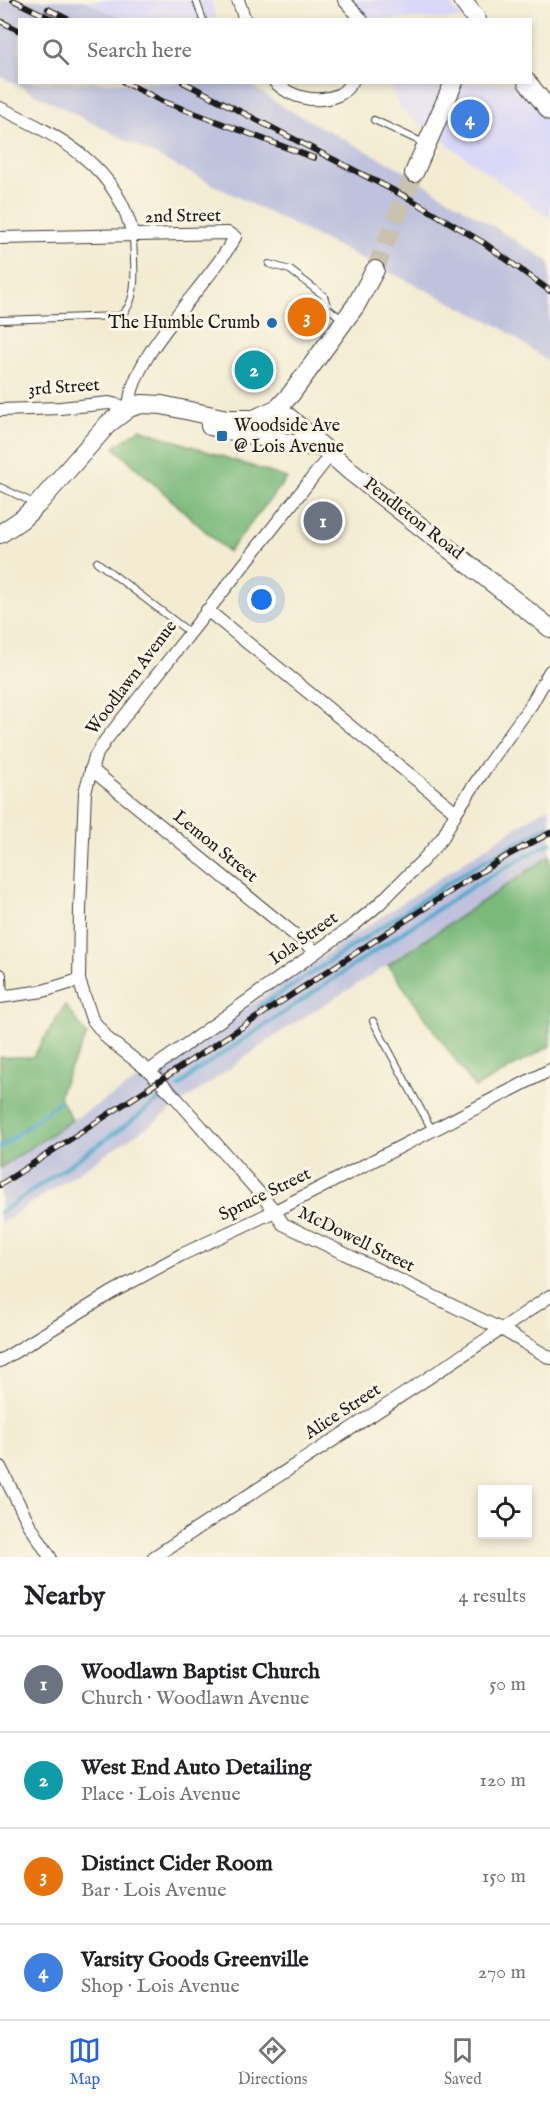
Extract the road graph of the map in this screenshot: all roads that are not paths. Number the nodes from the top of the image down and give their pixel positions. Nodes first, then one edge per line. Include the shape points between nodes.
1 (196, 0) edge
2 (238, 0) edge
3 (344, 0) edge
4 (462, 0) edge
5 (201, 18) edge
6 (244, 18) edge
7 (360, 18) edge
8 (476, 18) edge
9 (278, 84) edge
10 (350, 84) edge
11 (453, 84) edge
12 (529, 84) edge
13 (0, 108) edge
14 (550, 111) edge
15 (374, 120) dead end
16 (426, 144) junction
17 (414, 173) tunnel mouth
18 (133, 236) junction
19 (0, 238) edge
20 (269, 264) dead end
21 (375, 270) tunnel mouth
22 (0, 320) edge
23 (344, 321) junction
24 (162, 405) junction
25 (129, 408) junction
26 (278, 408) junction
27 (0, 410) edge
28 (326, 451) junction
29 (0, 487) edge
30 (37, 505) junction
31 (0, 534) edge
32 (97, 562) dead end
33 (207, 610) junction
34 (550, 627) edge
35 (189, 632) junction
36 (550, 671) edge
37 (91, 769) junction
38 (456, 812) junction
39 (316, 952) junction
40 (0, 975) edge
41 (80, 981) junction
42 (0, 998) edge
43 (373, 1021) dead end
44 (550, 1070) edge
45 (149, 1071) junction
46 (160, 1081) joint
47 (432, 1130) junction
48 (275, 1210) junction
49 (550, 1296) edge
50 (502, 1330) junction
51 (550, 1358) edge
52 (0, 1360) edge
53 (0, 1467) edge
54 (50, 1557) edge
55 (154, 1557) edge

1 - 5 lane
2 - 6 street
3 - 7 street
4 - 8 street
9 - 10 street via 293,95 324,99 340,94
11 - 16 street
12 - 14 street
13 - 18 street via 53,135 92,163 116,192
15 - 16 lane
16 - 17 street
18 - 19 street, 2nd Street
18 - 22 lane via 133,297 126,312 119,316
18 - 25 street, 2nd Street via 228,233 235,237 145,360 130,392
20 - 23 lane via 290,270 324,296 328,308
21 - 23 street
23 - 26 street
24 - 25 street
24 - 26 street via 226,419 254,420
24 - 28 street via 203,425
25 - 27 street, 3rd Street via 109,403
25 - 30 street via 108,424
26 - 28 street, Pendleton Road
28 - 33 street, Woodlawn Avenue
28 - 34 street, Pendleton Road
29 - 30 lane
30 - 31 street
32 - 35 lane
33 - 35 street, Woodlawn Avenue
33 - 38 street
35 - 37 street, Woodlawn Avenue via 105,741
36 - 38 street, Iola Street via 531,705
37 - 39 street, Lemon Street
37 - 41 street, Woodlawn Avenue via 85,792
38 - 39 street, Iola Street via 443,837 378,905
39 - 45 street, Iola Street
40 - 42 street
41 - 42 street via 43,992
41 - 45 street, Woodlawn Avenue via 100,1031
43 - 47 lane
44 - 47 street, Spruce Street
45 - 46 street, Woodlawn Avenue
46 - 48 street, McDowell Street
47 - 48 street, Spruce Street
48 - 50 street, McDowell Street via 283,1224
48 - 52 street, Spruce Street via 111,1293
49 - 50 street, Alice Street
50 - 51 street, McDowell Street
50 - 55 street, Alice Street
53 - 54 street

